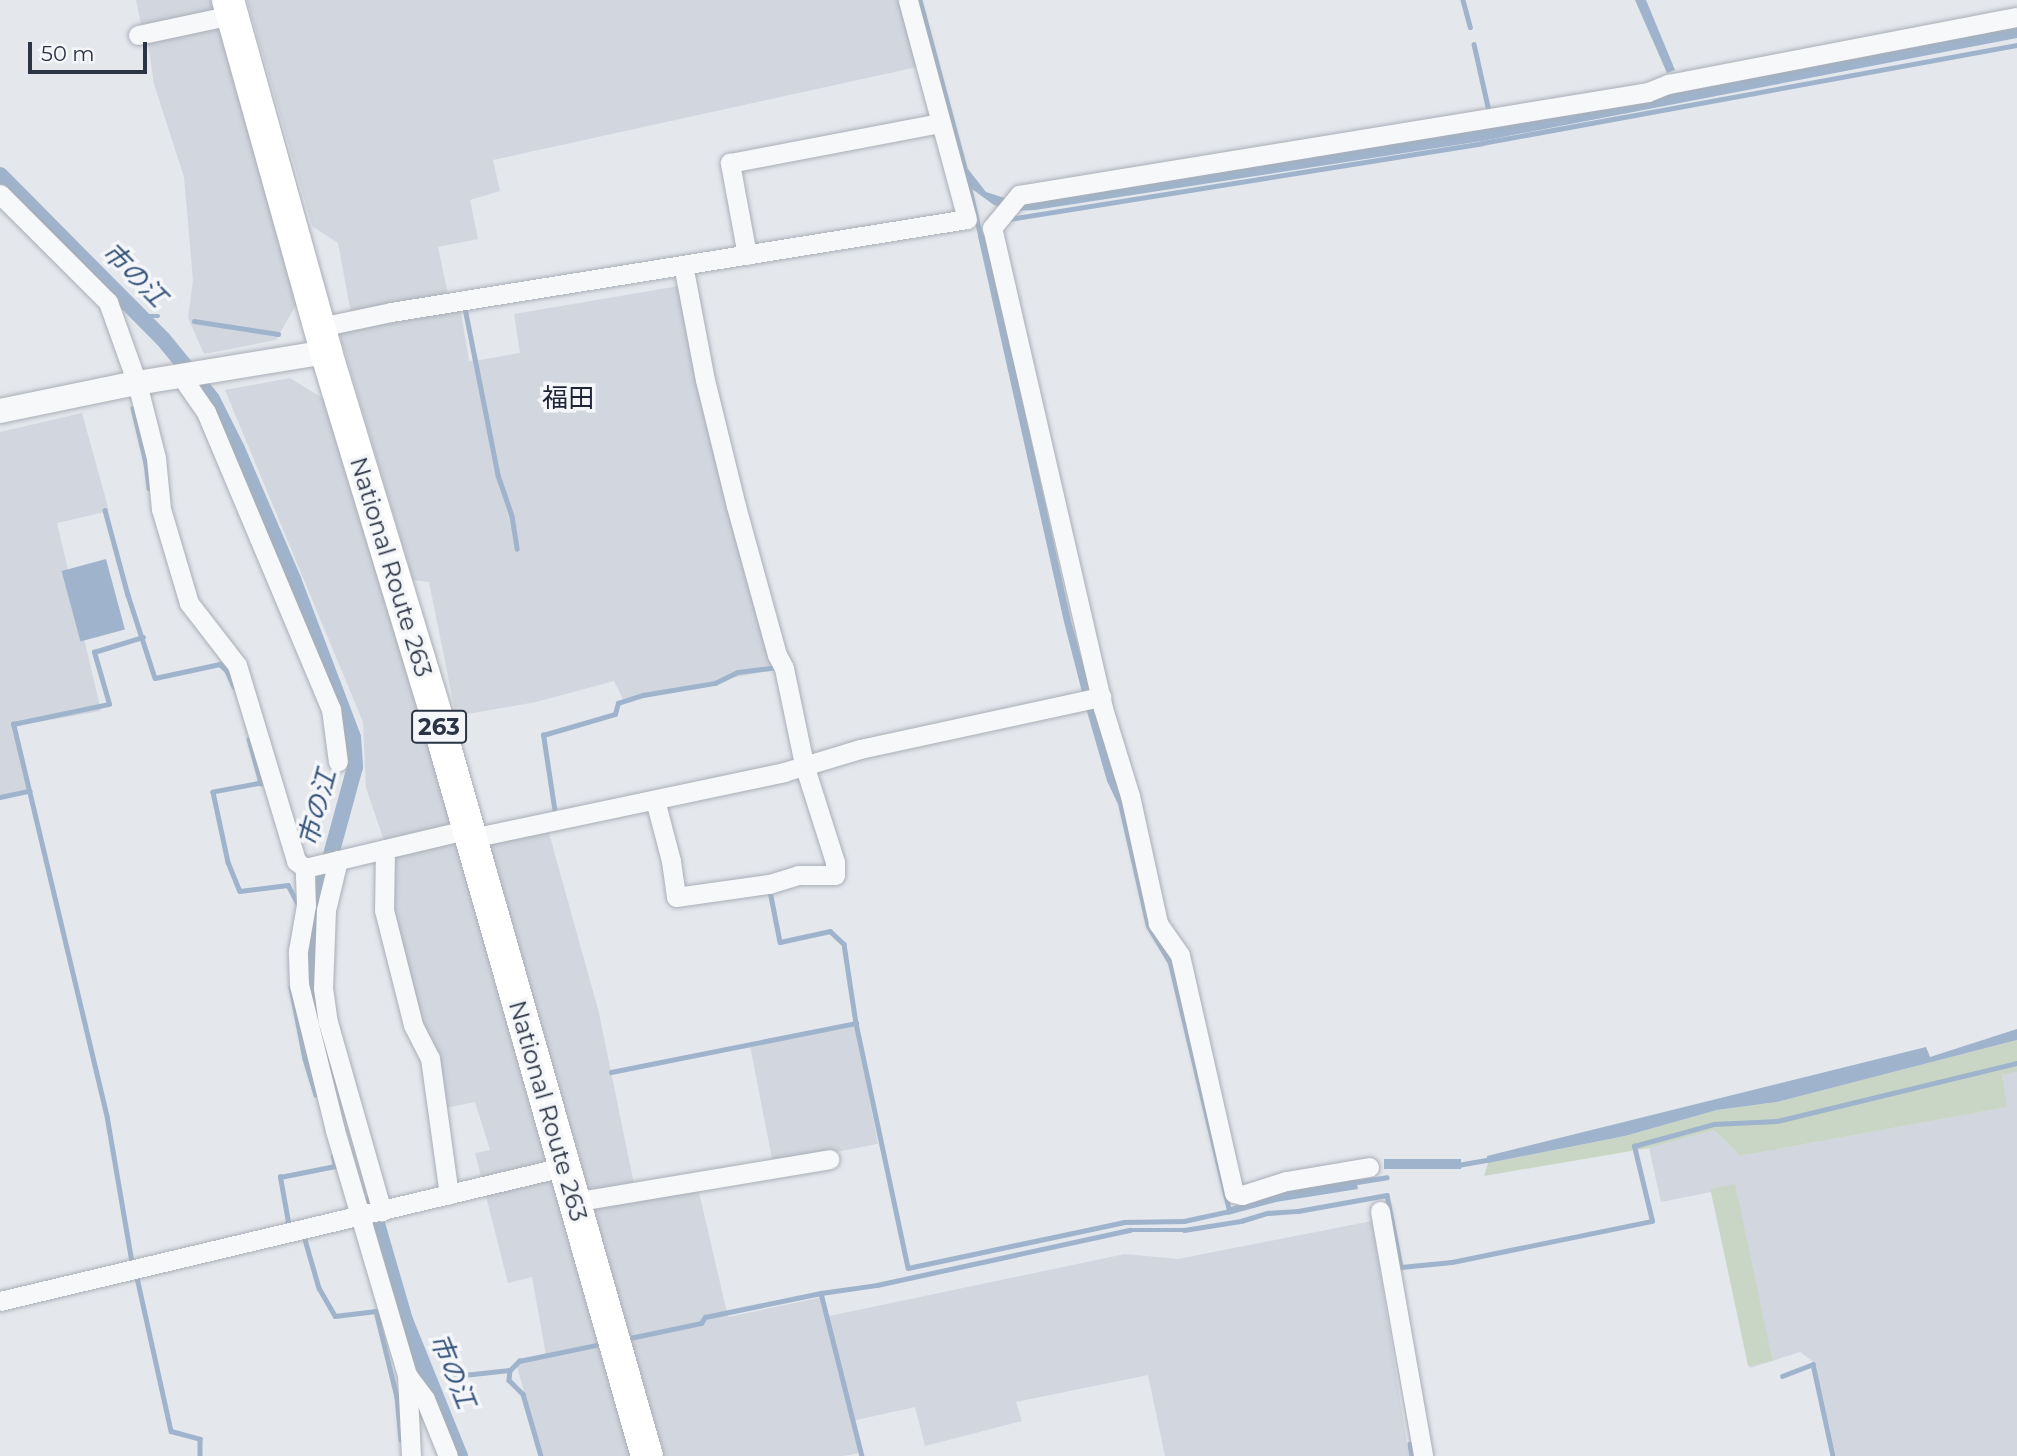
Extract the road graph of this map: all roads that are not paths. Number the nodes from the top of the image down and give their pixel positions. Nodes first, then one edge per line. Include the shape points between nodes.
1 (908, 0) edge
2 (230, 7) edge
3 (2017, 17) edge
4 (138, 35) dead end
5 (940, 124) junction
6 (0, 194) edge
7 (747, 255) junction
8 (685, 272) junction
9 (323, 339) junction
10 (192, 374) junction
11 (137, 383) junction
12 (0, 411) edge
13 (1092, 699) junction
14 (338, 762) dead end
15 (804, 764) junction
16 (657, 805) junction
17 (466, 830) junction
18 (385, 849) junction
19 (320, 864) junction
20 (829, 1159) dead end
21 (563, 1167) junction
22 (1369, 1167) dead end
23 (449, 1195) junction
24 (573, 1202) junction
25 (382, 1211) junction
26 (1380, 1211) dead end
27 (359, 1217) junction
28 (0, 1301) edge
29 (407, 1375) junction
30 (1421, 1446) edge
31 (411, 1456) edge
32 (448, 1456) edge
33 (647, 1456) edge

1 - 5 street
2 - 4 street
2 - 9 highway, National Route 263 / 263
3 - 13 street via 1674,83 1648,92 1019,195 992,228
5 - 7 street via 730,163
5 - 7 street via 967,219
6 - 11 street via 108,302
7 - 8 street
8 - 9 street via 391,312
8 - 15 street via 705,380
9 - 10 street
9 - 17 highway, National Route 263 / 263
10 - 11 street
10 - 14 street via 331,709
11 - 12 street
11 - 19 street via 156,458 161,509 188,603 237,665 296,861
13 - 15 street
13 - 22 street via 1130,796 1158,923 1180,955 1234,1192 1242,1195 1286,1181
15 - 16 street
15 - 16 street via 835,875 802,875 676,897
16 - 17 street via 481,836
17 - 18 street
17 - 21 highway, National Route 263 / 263
18 - 19 street
18 - 23 street via 384,909 413,1025 430,1058
19 - 25 street via 326,909 323,988 328,1022
19 - 27 street via 306,905 298,951 299,985
20 - 24 street
21 - 23 street
21 - 24 highway, National Route 263 / 263
23 - 25 street
24 - 33 highway, National Route 263 / 263
25 - 27 street
26 - 30 street
27 - 28 street
27 - 29 street
29 - 31 street
29 - 32 street via 425,1399

